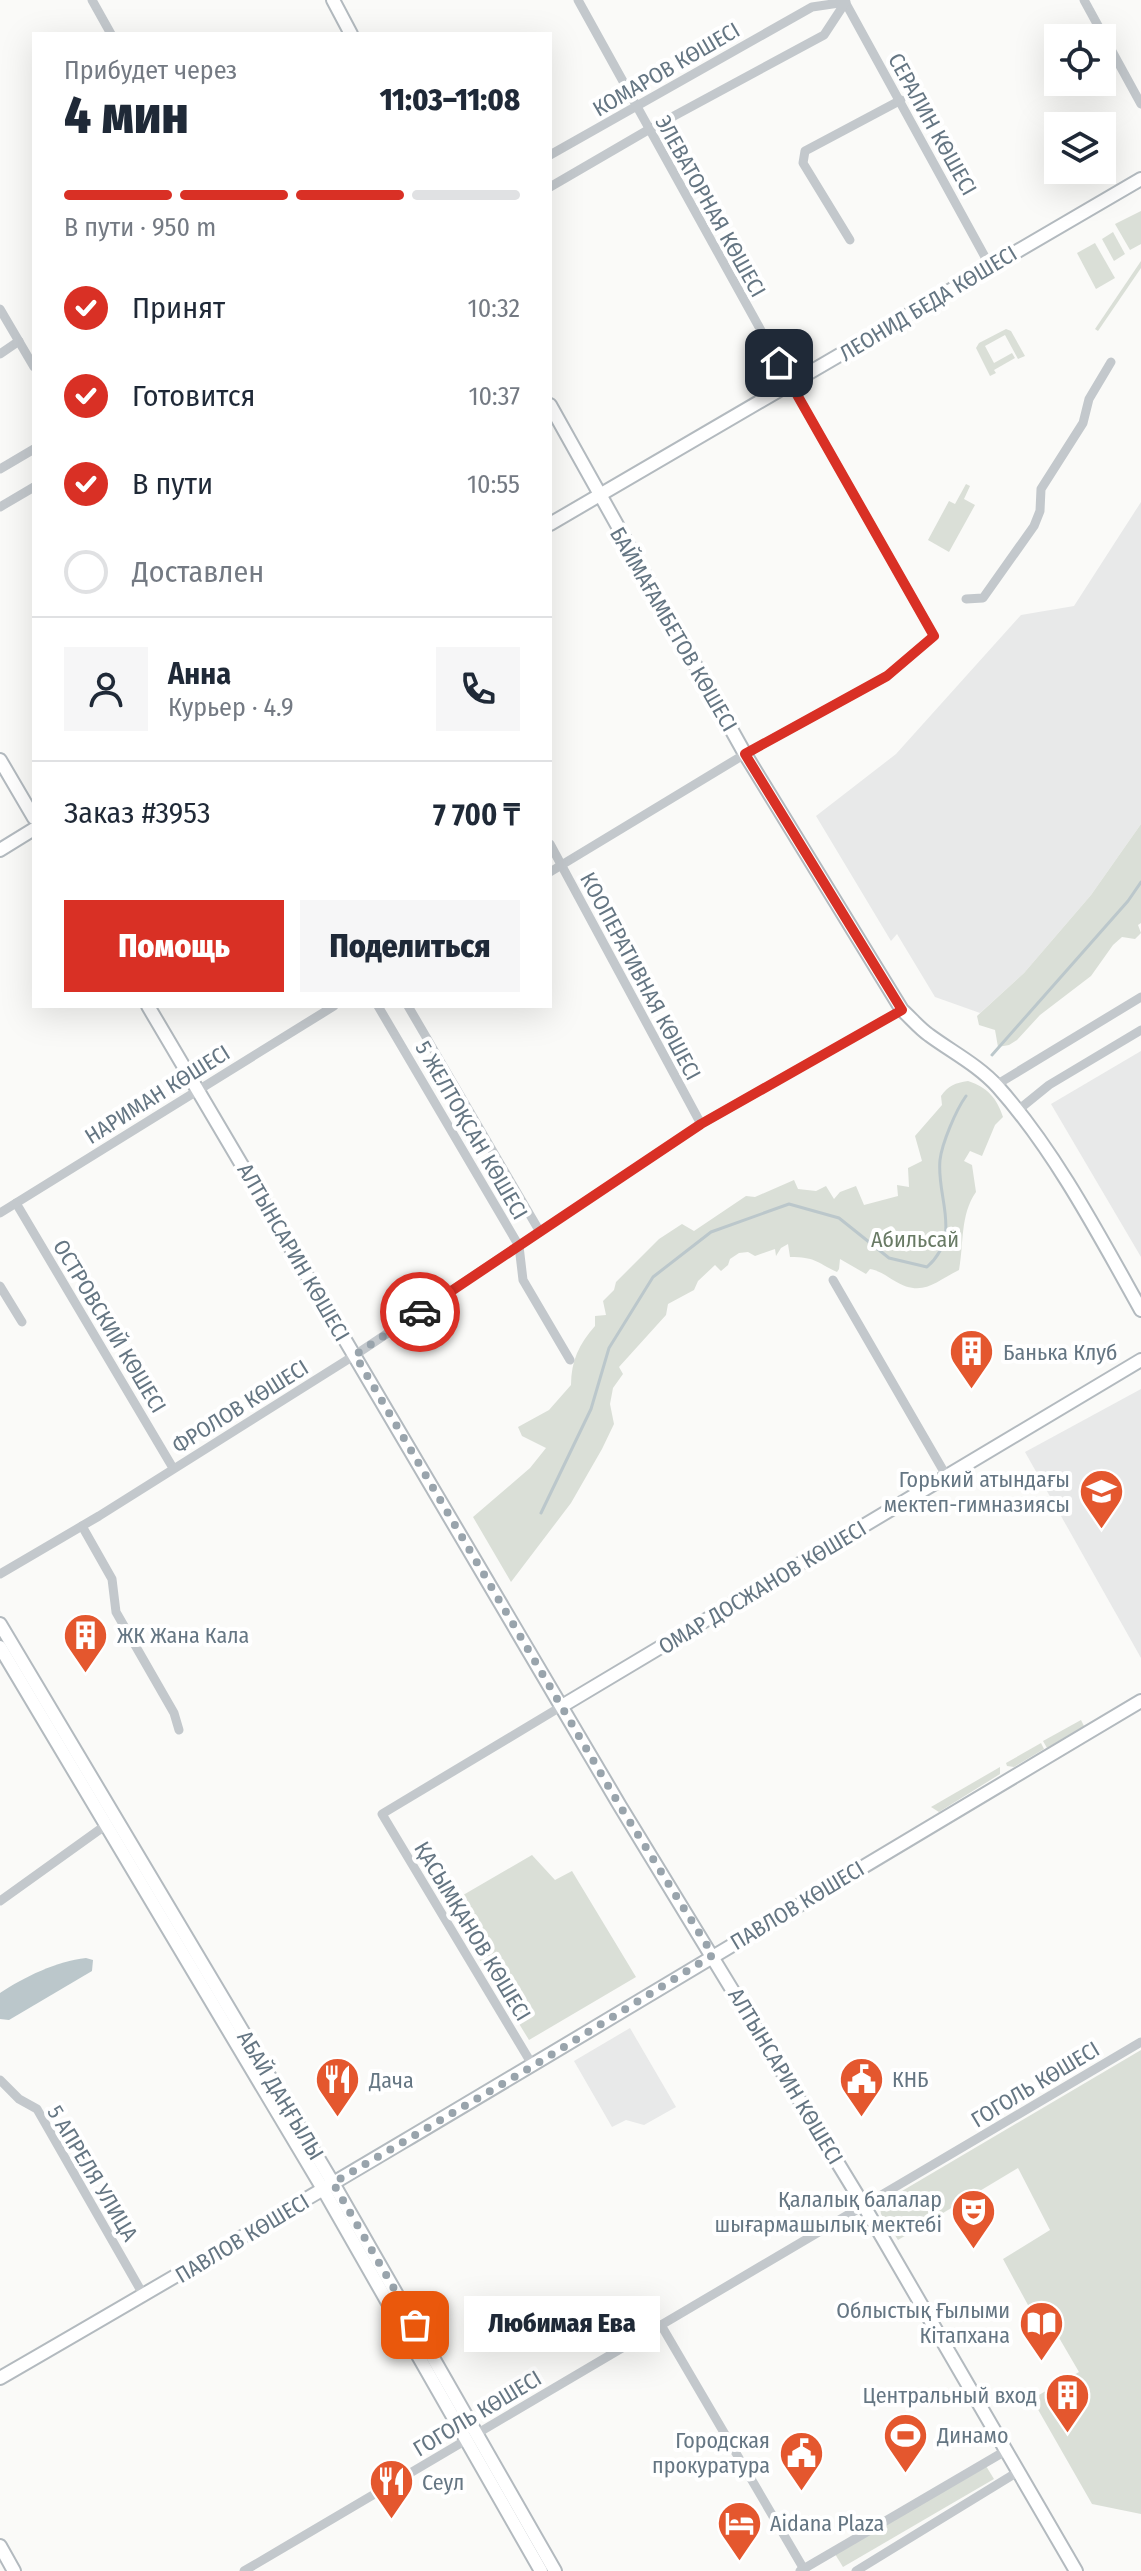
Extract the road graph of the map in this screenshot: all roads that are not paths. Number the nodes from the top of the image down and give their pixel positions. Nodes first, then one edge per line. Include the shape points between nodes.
1 (92, 0) edge
2 (333, 0) edge
3 (578, 0) edge
4 (1084, 0) edge
5 (846, 1) edge
6 (110, 32) edge
7 (350, 32) edge
8 (901, 100) junction
9 (1141, 104) edge
10 (636, 107) junction
11 (648, 130) junction
12 (552, 154) edge
13 (1141, 179) edge
14 (552, 186) edge
15 (850, 240) dead end
16 (990, 266) junction
17 (0, 309) edge
18 (19, 341) junction
19 (0, 354) edge
20 (1111, 362) dead end
21 (32, 364) edge
22 (790, 384) junction
23 (552, 409) edge
24 (32, 450) edge
25 (0, 469) edge
26 (32, 488) edge
27 (599, 495) junction
28 (0, 507) edge
29 (552, 523) edge
30 (966, 599) dead end
31 (745, 754) junction
32 (0, 760) edge
33 (32, 815) edge
34 (32, 830) edge
35 (552, 848) edge
36 (0, 850) edge
37 (561, 866) junction
38 (552, 871) edge
39 (1141, 997) edge
40 (149, 1008) edge
41 (331, 1008) edge
42 (379, 1008) edge
43 (409, 1008) edge
44 (902, 1010) junction
45 (1141, 1030) edge
46 (996, 1085) junction
47 (199, 1089) junction
48 (1017, 1111) junction
49 (701, 1124) junction
50 (16, 1203) junction
51 (0, 1213) edge
52 (540, 1232) junction
53 (519, 1246) junction
54 (833, 1280) dead end
55 (0, 1286) edge
56 (1141, 1310) edge
57 (22, 1322) dead end
58 (355, 1355) junction
59 (570, 1360) dead end
60 (1141, 1360) edge
61 (173, 1468) junction
62 (947, 1477) junction
63 (82, 1526) junction
64 (0, 1574) edge
65 (0, 1624) edge
66 (0, 1647) edge
67 (1141, 1701) edge
68 (562, 1706) junction
69 (179, 1730) dead end
70 (382, 1814) joint
71 (106, 1825) junction
72 (0, 1901) edge
73 (713, 1955) junction
74 (1141, 2042) edge
75 (533, 2066) junction
76 (0, 2080) edge
77 (328, 2186) junction
78 (864, 2206) junction
79 (144, 2296) junction
80 (661, 2325) junction
81 (0, 2378) edge
82 (472, 2437) junction
83 (1007, 2450) junction
84 (1019, 2471) junction
85 (0, 2546) edge
86 (804, 2570) edge
87 (14, 2571) edge
88 (244, 2571) edge
89 (541, 2571) edge
90 (555, 2571) edge
91 (856, 2571) edge
92 (1076, 2571) edge

1 - 6 street
2 - 7 street
3 - 10 street, ЭЛЕВАТОРНАЯ КӨШЕСІ
4 - 9 street
5 - 8 street, СЕРАЛИН КӨШЕСІ
5 - 10 street, КОМАРОВ КӨШЕСІ via 812,7
5 - 11 street, КОМАРОВ КӨШЕСІ via 824,35
8 - 15 street via 803,156
8 - 16 street, СЕРАЛИН КӨШЕСІ
10 - 11 street, ЭЛЕВАТОРНАЯ КӨШЕСІ
10 - 12 street, КОМАРОВ КӨШЕСІ
11 - 14 street, КОМАРОВ КӨШЕСІ
11 - 22 street, ЭЛЕВАТОРНАЯ КӨШЕСІ
13 - 16 street, ЛЕОНИД БЕДА КӨШЕСІ
16 - 22 street, ЛЕОНИД БЕДА КӨШЕСІ
17 - 18 street
18 - 19 street
18 - 21 street
20 - 30 street via 1089,399 1083,423 1041,489 1034,526 983,598
22 - 27 street, ЛЕОНИД БЕДА КӨШЕСІ
22 - 31 street, ЭЛЕВАТОРНАЯ КӨШЕСІ via 934,636 887,676
23 - 27 street, БАЙМАҒАМБЕТОВ КӨШЕСІ
24 - 25 street
26 - 28 street
27 - 29 street, ЛЕОНИД БЕДА КӨШЕСІ
27 - 31 street, БАЙМАҒАМБЕТОВ КӨШЕСІ
31 - 37 street
31 - 44 street, БАЙМАҒАМБЕТОВ КӨШЕСІ
32 - 33 street
34 - 36 street
35 - 37 street, КООПЕРАТИВНАЯ КӨШЕСІ
37 - 38 street
37 - 49 street, КООПЕРАТИВНАЯ КӨШЕСІ
39 - 46 street
40 - 47 street, АЛТЫНСАРИН КӨШЕСІ
41 - 47 street, НАРИМАН КӨШЕСІ
42 - 53 street, 5 ЖЕЛТОҚСАН КӨШЕСІ
43 - 52 street, 5 ЖЕЛТОҚСАН КӨШЕСІ
44 - 46 street, БАЙМАҒАМБЕТОВ КӨШЕСІ
44 - 49 street, ФРОЛОВ КӨШЕСІ
45 - 48 street via 1049,1085
46 - 48 street, БАЙМАҒАМБЕТОВ КӨШЕСІ
47 - 50 street, НАРИМАН КӨШЕСІ
47 - 58 street, АЛТЫНСАРИН КӨШЕСІ
48 - 56 street, БАЙМАҒАМБЕТОВ КӨШЕСІ
49 - 52 street, ФРОЛОВ КӨШЕСІ
50 - 51 street, НАРИМАН КӨШЕСІ
50 - 61 street, ОСТРОВСКИЙ КӨШЕСІ
52 - 53 street, ФРОЛОВ КӨШЕСІ
53 - 58 street, ФРОЛОВ КӨШЕСІ
53 - 59 street, 5 ЖЕЛТОҚСАН КӨШЕСІ via 523,1280
54 - 62 street
55 - 57 street
58 - 61 street, ФРОЛОВ КӨШЕСІ
58 - 68 street, АЛТЫНСАРИН КӨШЕСІ
60 - 62 street, ОМАР ДОСЖАНОВ КӨШЕСІ
61 - 63 street, ФРОЛОВ КӨШЕСІ
62 - 68 street, ОМАР ДОСЖАНОВ КӨШЕСІ
63 - 64 street, ФРОЛОВ КӨШЕСІ
63 - 69 street via 112,1579 116,1612
65 - 77 street, АБАЙ ДАҢҒЫЛЫ
66 - 71 street, АБАЙ ДАҢҒЫЛЫ
67 - 73 street, ПАВЛОВ КӨШЕСІ
68 - 70 street, ОМАР ДОСЖАНОВ КӨШЕСІ
68 - 73 street, АЛТЫНСАРИН КӨШЕСІ
70 - 75 street, ҚАСЫМҚАНОВ КӨШЕСІ
71 - 72 street
71 - 77 street, АБАЙ ДАҢҒЫЛЫ
73 - 75 street, ПАВЛОВ КӨШЕСІ
73 - 78 street, АЛТЫНСАРИН КӨШЕСІ
74 - 78 street, ГОГОЛЬ КӨШЕСІ
75 - 77 street, ПАВЛОВ КӨШЕСІ
76 - 79 street, 5 АПРЕЛЯ УЛИЦА via 37,2109
77 - 79 street, ПАВЛОВ КӨШЕСІ
77 - 82 street, АБАЙ ДАҢҒЫЛЫ
78 - 80 street, ГОГОЛЬ КӨШЕСІ
78 - 83 street, АЛТЫНСАРИН КӨШЕСІ
79 - 81 street, ПАВЛОВ КӨШЕСІ
80 - 82 street, ГОГОЛЬ КӨШЕСІ
80 - 86 street
82 - 88 street, ГОГОЛЬ КӨШЕСІ
82 - 89 street, АБАЙ ДАҢҒЫЛЫ
82 - 90 street, АБАЙ ДАҢҒЫЛЫ
83 - 84 street, АЛТЫНСАРИН КӨШЕСІ
83 - 86 street
84 - 91 street
84 - 92 street, АЛТЫНСАРИН КӨШЕСІ
85 - 87 street

